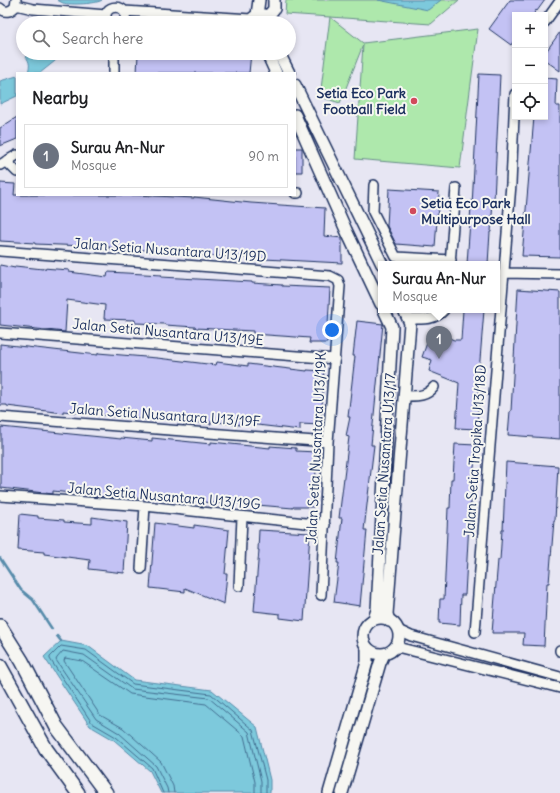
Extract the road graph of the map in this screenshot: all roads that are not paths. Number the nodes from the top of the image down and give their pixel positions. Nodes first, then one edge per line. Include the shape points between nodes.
1 (259, 0) edge
2 (274, 0) edge
3 (560, 1) edge
4 (16, 2) edge
5 (119, 6) edge
6 (0, 8) edge
7 (85, 16) edge
8 (108, 16) edge
9 (125, 16) edge
10 (227, 16) edge
11 (260, 16) edge
12 (264, 16) edge
13 (548, 18) edge
14 (114, 60) edge
15 (270, 60) edge
16 (283, 60) edge
17 (114, 72) edge
18 (276, 72) edge
19 (289, 72) edge
20 (296, 87) edge
21 (296, 117) edge
22 (514, 120) edge
23 (16, 156) edge
24 (3, 163) edge
25 (16, 171) edge
26 (374, 185) dead end
27 (456, 188) dead end
28 (0, 251) edge
29 (381, 261) edge
30 (439, 261) edge
31 (450, 261) edge
32 (503, 273) junction
33 (560, 274) edge
34 (338, 280) joint
35 (378, 298) edge
36 (500, 311) edge
37 (385, 313) edge
38 (441, 313) edge
39 (500, 313) edge
40 (406, 314) edge
41 (0, 333) edge
42 (335, 360) junction
43 (434, 387) dead end
44 (404, 396) junction
45 (0, 416) edge
46 (328, 442) junction
47 (0, 496) edge
48 (144, 506) junction
49 (242, 517) junction
50 (325, 525) junction
51 (141, 569) dead end
52 (240, 586) dead end
53 (321, 595) dead end
54 (374, 620) junction
55 (389, 621) junction
56 (0, 626) edge
57 (398, 630) junction
58 (475, 632) dead end
59 (367, 648) junction
60 (389, 651) junction
61 (0, 666) edge
62 (560, 677) edge
63 (560, 688) edge
64 (78, 793) edge
65 (106, 793) edge
66 (329, 793) edge
67 (342, 793) edge

1 - 11 main road
2 - 12 main road via 274,9
3 - 13 street
4 - 6 street via 13,9 8,11
4 - 7 street via 33,9
5 - 8 street via 109,10
5 - 9 street
5 - 10 street
14 - 17 street
15 - 18 main road
16 - 19 main road
20 - 29 main road
21 - 35 main road
22 - 32 street, Jalan Setia Tropika U13/18D
23 - 24 street
24 - 25 street
26 - 30 street via 372,212 396,257
27 - 31 street
28 - 34 street, Jalan Setia Nusantara U13/19D via 330,276
32 - 33 street
32 - 36 street, Jalan Setia Tropika U13/18D
34 - 42 street, Jalan Setia Nusantara U13/19K via 340,286
37 - 54 main road, Jalan Setia Nusantara U13/17 via 392,327 377,610
38 - 40 street via 432,319
39 - 58 street, Jalan Setia Tropika U13/18D
40 - 44 main road, Jalan Setia Nusantara U13/17 via 410,323
41 - 42 street, Jalan Setia Nusantara U13/19E
42 - 46 street, Jalan Setia Nusantara U13/19K
43 - 44 street via 422,396
44 - 55 main road, Jalan Setia Nusantara U13/17 via 387,614
45 - 46 street, Jalan Setia Nusantara U13/19F
46 - 50 street, Jalan Setia Nusantara U13/19K
47 - 48 street, Jalan Setia Nusantara U13/19G
48 - 49 street, Jalan Setia Nusantara U13/19G
48 - 51 street
49 - 50 street, Jalan Setia Nusantara U13/19G
49 - 52 street
50 - 53 street, Jalan Setia Nusantara U13/19K
54 - 55 main road
54 - 59 main road via 365,626 363,632
55 - 57 main road
56 - 65 highway via 22,661 56,726
57 - 60 main road via 398,640
57 - 62 street via 411,636
59 - 60 main road via 375,654
59 - 66 main road via 367,662
60 - 63 street via 402,648
60 - 67 main road via 380,663
61 - 64 highway via 46,749

